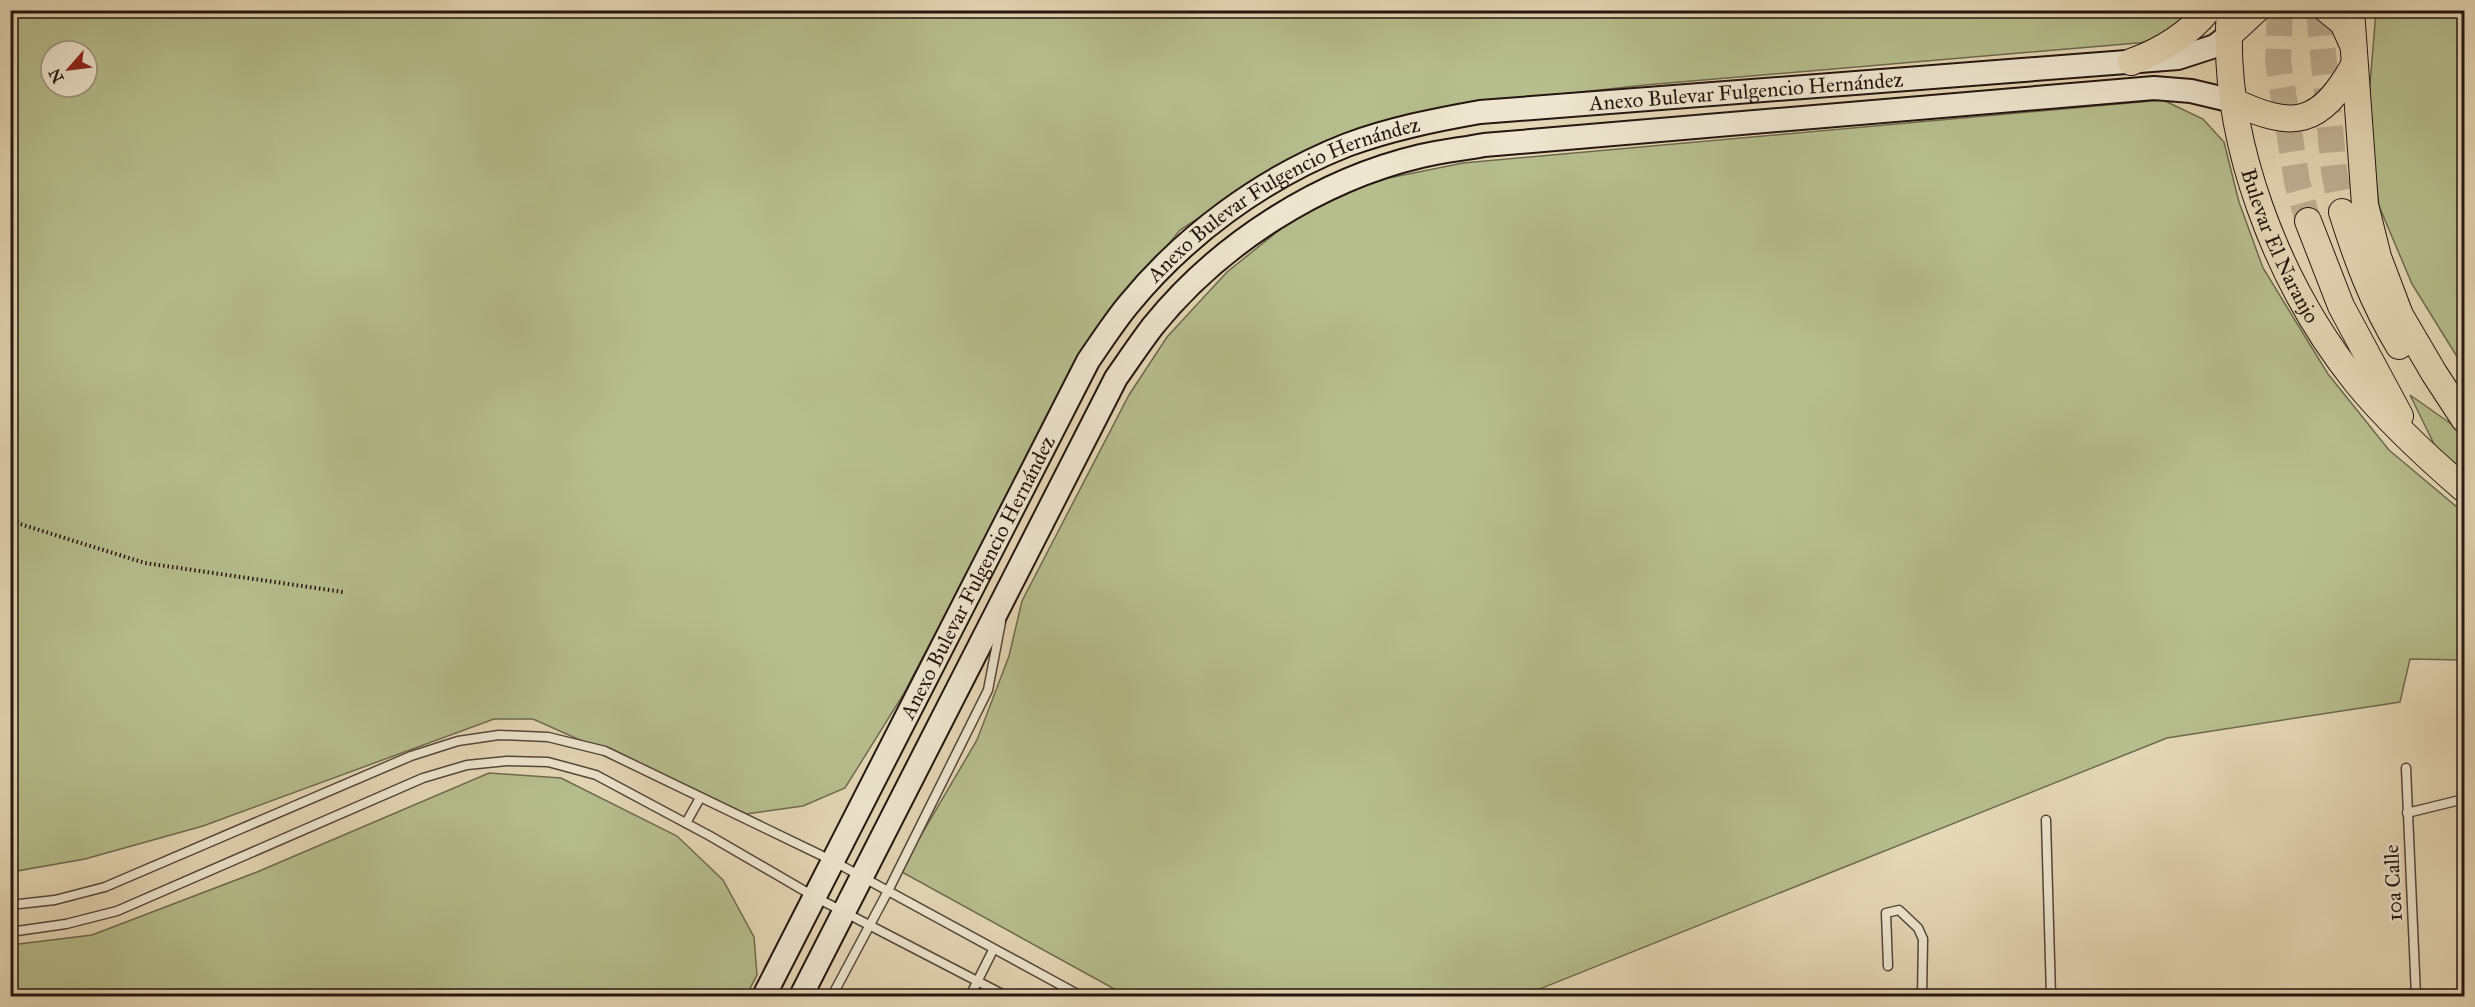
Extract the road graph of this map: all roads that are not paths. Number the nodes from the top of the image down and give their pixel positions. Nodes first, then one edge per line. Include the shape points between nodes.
1 (2208, 10) edge
2 (2230, 10) edge
3 (2256, 10) edge
4 (2327, 10) edge
5 (2351, 10) edge
6 (2228, 36) junction
7 (2353, 54) junction
8 (2131, 62) junction
9 (2233, 100) junction
10 (2342, 212) tunnel mouth
11 (2308, 221) tunnel mouth
12 (2464, 419) edge
13 (2464, 424) edge
14 (2416, 445) junction
15 (2464, 489) edge
16 (1008, 586) junction
17 (2406, 768) dead end
18 (700, 798) junction
19 (2464, 799) edge
20 (2407, 813) junction
21 (2046, 820) dead end
22 (686, 824) junction
23 (833, 861) junction
24 (862, 877) junction
25 (888, 891) junction
26 (815, 897) junction
27 (10, 905) edge
28 (844, 911) junction
29 (870, 925) junction
30 (10, 932) edge
31 (993, 950) junction
32 (1888, 966) dead end
33 (978, 981) junction
34 (764, 996) edge
35 (801, 996) edge
36 (832, 996) edge
37 (970, 996) edge
38 (1006, 996) edge
39 (1081, 996) edge
40 (1922, 996) edge
41 (2050, 996) edge
42 (2416, 996) edge

1 - 8 main road via 2178,38
2 - 6 main road, Bulevar El Naranjo
3 - 6 main road
4 - 7 main road via 2343,23
5 - 7 main road
6 - 8 main road, Anexo Bulevar Fulgencio Hernández via 2215,46 2178,58
6 - 9 main road, Bulevar El Naranjo
7 - 9 main road via 2336,96 2319,110 2298,118 2277,118
7 - 12 main road via 2365,205 2378,257 2400,315
8 - 23 main road, Anexo Bulevar Fulgencio Hernández via 1480,112 1412,125 1347,145 1285,174 1227,211 1175,255 1128,305 1088,361
9 - 14 main road, Bulevar El Naranjo via 2266,224 2298,292 2356,382
9 - 16 main road, Anexo Bulevar Fulgencio Hernández via 2154,88 1484,145 1420,156 1359,176 1301,203 1246,238 1197,279 1153,326 1116,378
10 - 13 main road via 2359,266 2403,354 2446,408
11 - 14 main road, Bulevar El Naranjo via 2355,336
14 - 15 main road, Bulevar El Naranjo
16 - 24 main road, Anexo Bulevar Fulgencio Hernández
16 - 25 lane via 988,690
17 - 20 lane, 10a Calle
18 - 22 lane
18 - 23 lane
18 - 27 lane via 605,751 548,736 499,735 458,741 411,756 105,887 55,900
19 - 20 lane
20 - 42 lane, 10a Calle
21 - 41 lane
22 - 26 lane
22 - 30 lane via 596,775 548,762 467,765 423,778 117,911
23 - 24 lane
23 - 26 main road, Anexo Bulevar Fulgencio Hernández
24 - 25 lane
24 - 28 main road, Anexo Bulevar Fulgencio Hernández
25 - 29 lane
25 - 31 lane
26 - 28 lane
26 - 34 main road, Anexo Bulevar Fulgencio Hernández
28 - 29 lane
28 - 35 main road, Anexo Bulevar Fulgencio Hernández
29 - 33 lane
29 - 36 lane
31 - 33 lane
31 - 39 lane
32 - 40 lane via 1886,913 1899,910 1918,928 1923,939
33 - 37 lane
33 - 38 lane

